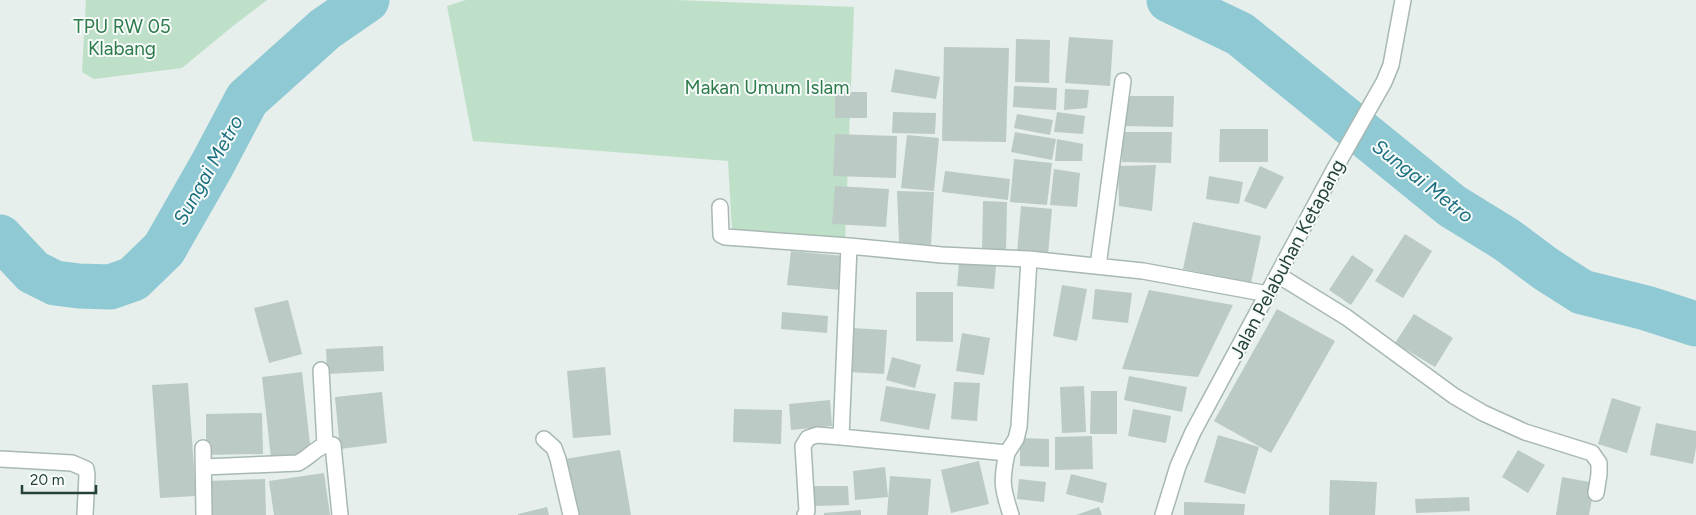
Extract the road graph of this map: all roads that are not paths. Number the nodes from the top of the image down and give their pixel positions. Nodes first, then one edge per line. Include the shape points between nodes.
1 (1403, 0) edge
2 (1123, 81) dead end
3 (720, 207) dead end
4 (849, 246) junction
5 (1029, 259) junction
6 (1098, 266) junction
7 (1278, 274) junction
8 (1268, 294) junction
9 (321, 370) dead end
10 (841, 437) junction
11 (544, 439) dead end
12 (325, 445) junction
13 (203, 448) dead end
14 (1007, 453) junction
15 (0, 459) edge
16 (204, 467) junction
17 (1596, 493) dead end
18 (85, 515) edge
19 (204, 515) edge
20 (340, 515) edge
21 (571, 515) edge
22 (805, 515) edge
23 (1011, 515) edge
24 (1163, 515) edge

1 - 7 street, Jalan Pelabuhan Ketapang via 1391,65 1384,82
2 - 6 street
3 - 4 street via 721,235 725,237
4 - 5 street
4 - 10 street
5 - 6 street
5 - 14 street via 1019,427
6 - 8 street
7 - 8 street, Jalan Pelabuhan Ketapang
7 - 17 street via 1346,317 1454,396 1525,432 1592,453 1599,463
8 - 24 street, Jalan Pelabuhan Ketapang via 1194,432 1178,466
9 - 12 street
10 - 14 street
10 - 22 street via 817,435 803,444
11 - 21 street via 554,448 558,459
12 - 16 street via 298,462
12 - 20 street via 333,445
13 - 16 street
14 - 23 street via 1002,490
15 - 18 street via 72,462 86,469
16 - 19 street

